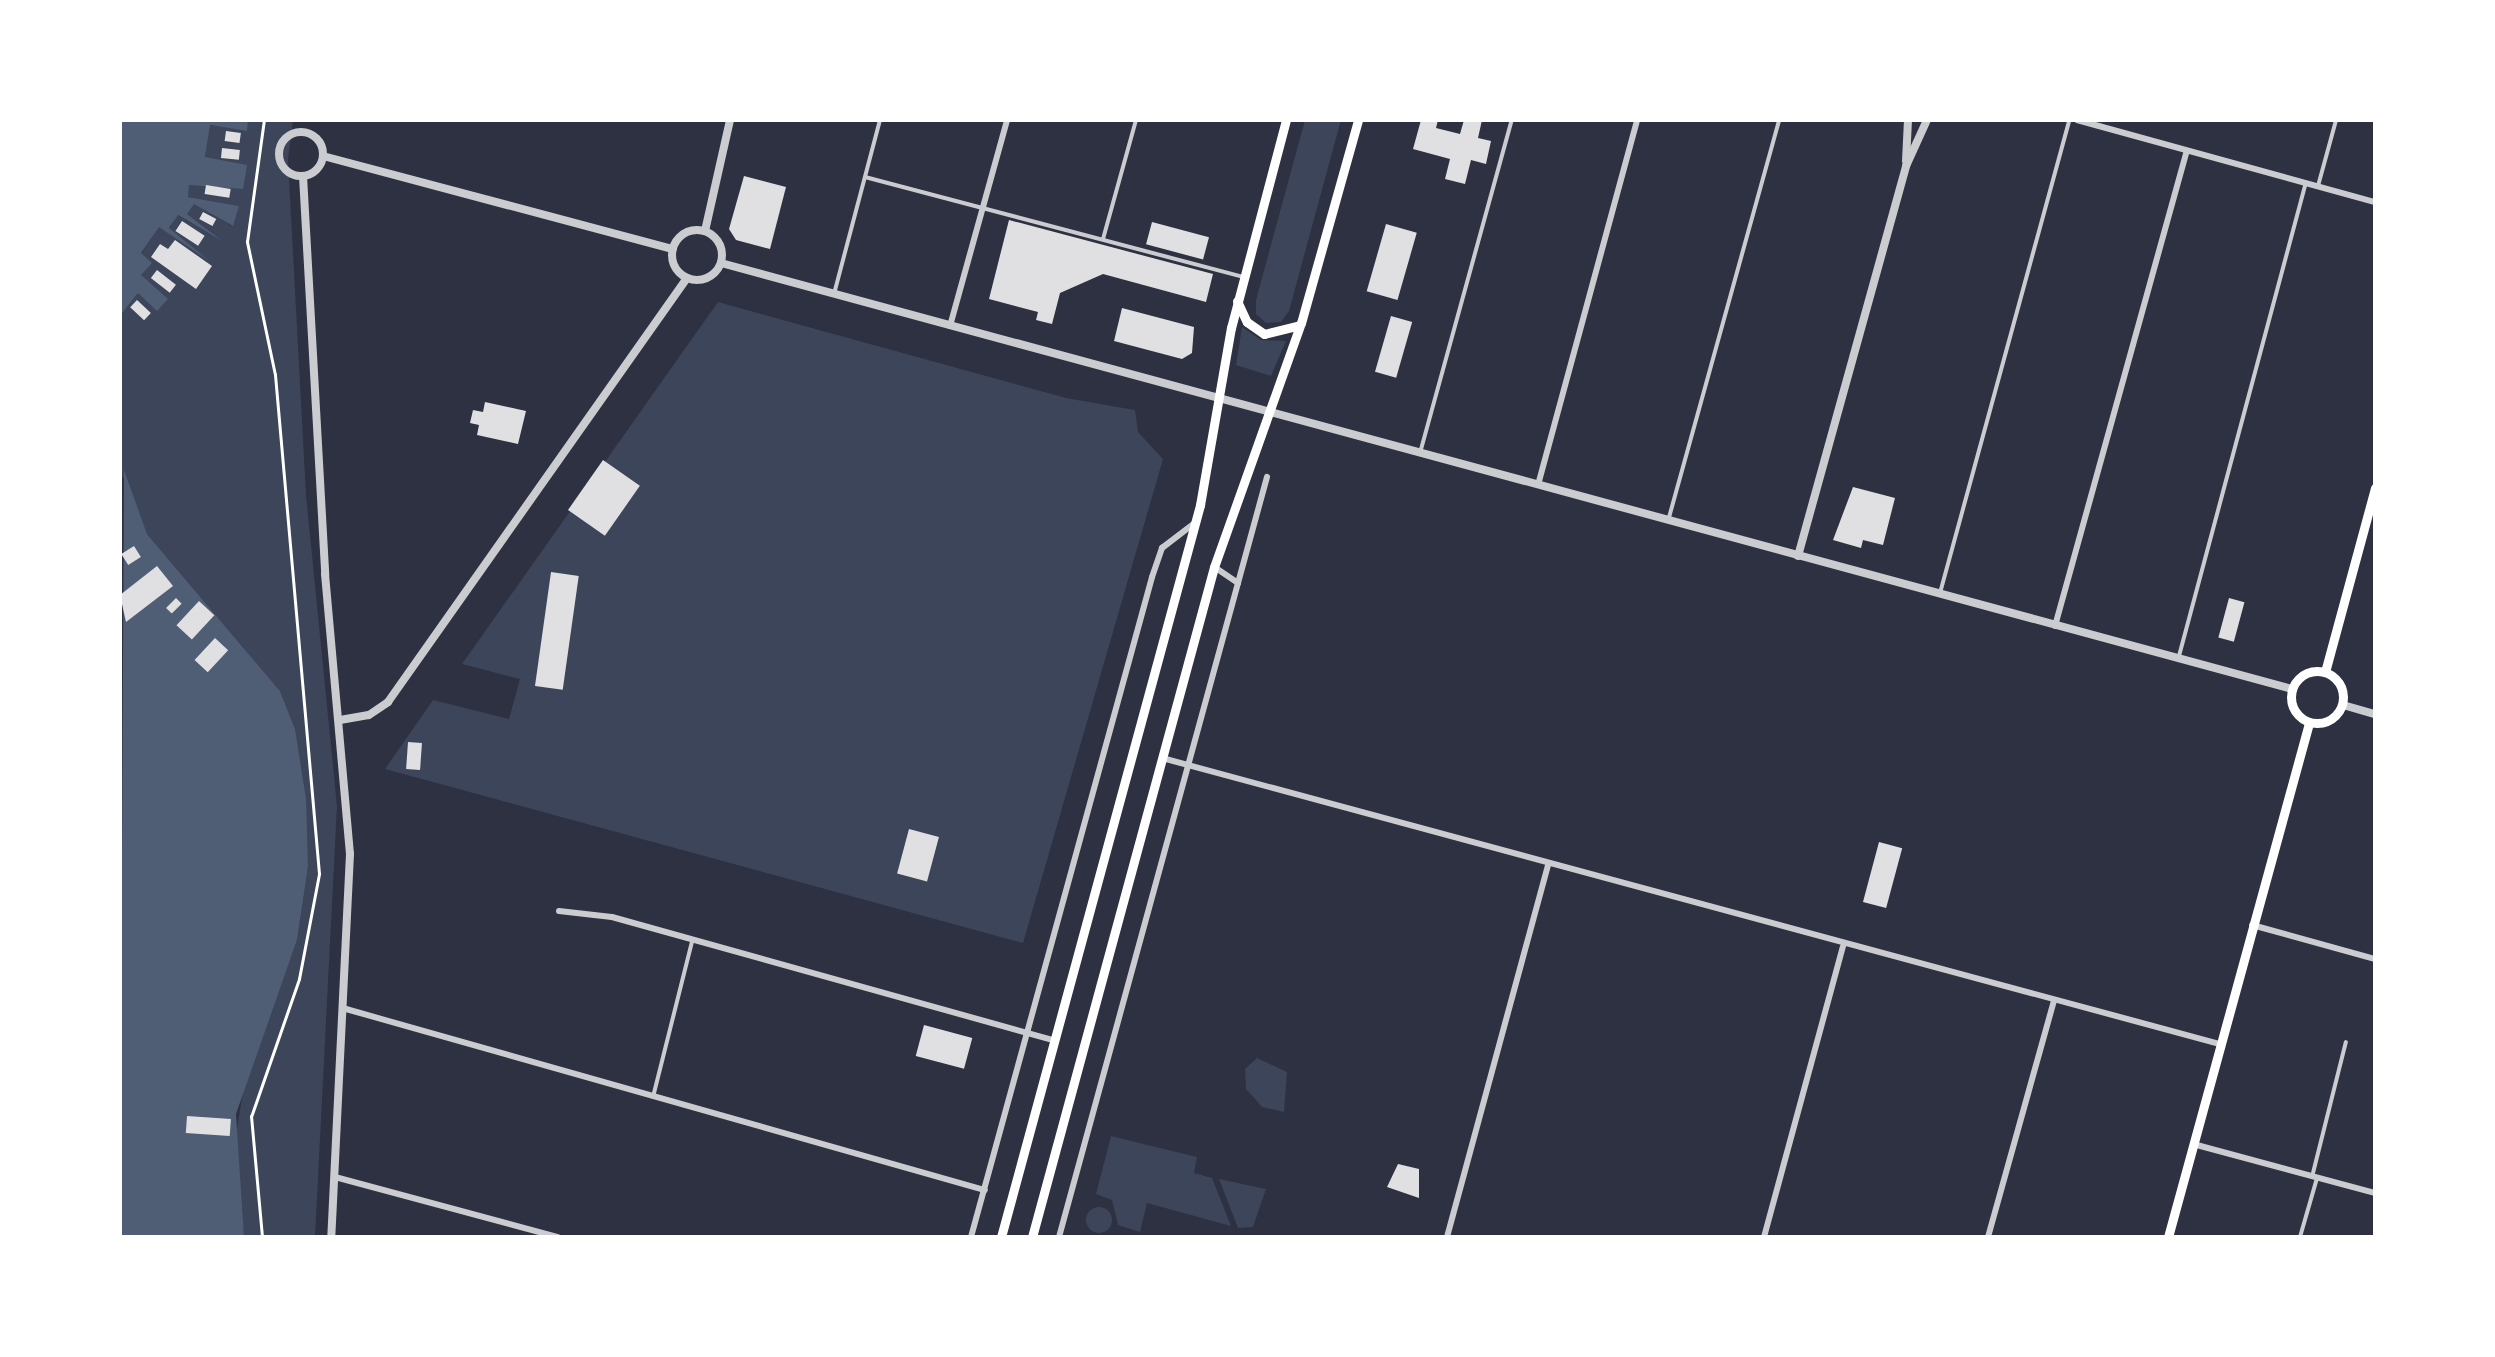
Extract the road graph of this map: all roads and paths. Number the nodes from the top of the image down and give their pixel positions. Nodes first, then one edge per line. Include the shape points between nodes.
1 (264, 120) edge
2 (305, 120) edge
3 (730, 120) edge
4 (880, 120) edge
5 (1007, 120) edge
6 (1136, 120) edge
7 (1286, 120) edge
8 (1358, 120) edge
9 (1512, 120) edge
10 (1637, 120) edge
11 (1779, 120) edge
12 (1908, 120) edge
13 (1926, 120) edge
14 (2069, 120) edge
15 (2077, 120) edge
16 (2336, 120) edge
17 (303, 131) junction
18 (2188, 151) junction
19 (323, 156) junction
20 (1906, 166) junction
21 (304, 176) junction
22 (865, 176) junction
23 (2306, 183) junction
24 (2318, 186) junction
25 (2375, 202) edge
26 (983, 208) junction
27 (705, 231) junction
28 (1103, 239) junction
29 (673, 249) junction
30 (721, 263) junction
31 (1243, 277) junction
32 (687, 278) junction
33 (834, 294) junction
34 (1237, 300) junction
35 (1301, 323) junction
36 (950, 326) junction
37 (1219, 399) junction
38 (1267, 411) junction
39 (1420, 453) junction
40 (1266, 477) dead end
41 (1538, 486) junction
42 (2375, 488) edge
43 (1668, 521) junction
44 (1196, 522) junction
45 (1798, 556) junction
46 (1214, 566) junction
47 (1238, 584) junction
48 (1940, 595) junction
49 (2054, 627) junction
50 (2178, 659) junction
51 (2325, 672) junction
52 (2292, 689) junction
53 (2342, 705) junction
54 (2375, 714) edge
55 (340, 720) junction
56 (2309, 722) junction
57 (1161, 758) junction
58 (1188, 764) junction
59 (1548, 866) junction
60 (559, 911) dead end
61 (2252, 926) junction
62 (692, 940) junction
63 (1843, 946) junction
64 (2375, 959) edge
65 (2054, 1000) junction
66 (346, 1009) junction
67 (1030, 1034) junction
68 (1056, 1040) junction
69 (2346, 1042) dead end
70 (2220, 1044) junction
71 (652, 1097) junction
72 (2194, 1144) junction
73 (335, 1177) junction
74 (2315, 1177) junction
75 (985, 1190) junction
76 (2375, 1193) edge
77 (262, 1237) edge
78 (331, 1237) edge
79 (558, 1237) edge
80 (972, 1237) edge
81 (1002, 1237) edge
82 (1032, 1237) edge
83 (1060, 1237) edge
84 (1447, 1237) edge
85 (1764, 1237) edge
86 (1988, 1237) edge
87 (2168, 1237) edge
88 (2300, 1237) edge

1 - 77 path via 247,242 275,374 319,874 299,979 251,1117
2 - 17 street
3 - 27 street
4 - 22 lane
5 - 26 street
6 - 28 lane
7 - 31 main road
8 - 35 main road
9 - 39 lane
10 - 41 street
11 - 43 lane
12 - 20 street
13 - 20 street
14 - 48 lane
15 - 18 street
16 - 24 lane
17 - 19 street via 318,140
17 - 21 street via 288,134 278,154 289,173
18 - 23 street
18 - 49 street
19 - 21 street via 317,170
19 - 29 street
20 - 45 street
21 - 55 street via 325,574
22 - 26 lane
22 - 33 lane
23 - 24 street
23 - 50 lane
24 - 25 street
26 - 28 lane
26 - 36 street
27 - 29 street via 686,232
27 - 30 street via 719,242
28 - 31 lane
29 - 32 street via 675,267
30 - 32 street via 708,278
30 - 33 street
31 - 34 main road
32 - 55 street via 388,702 369,715
33 - 36 street
34 - 35 main road via 1247,322 1264,334 1286,333
34 - 37 main road
35 - 38 main road
36 - 37 street
37 - 38 street
37 - 44 main road
38 - 39 street
38 - 46 main road
39 - 41 street
40 - 47 street
41 - 43 street
42 - 51 main road
43 - 45 street
44 - 67 street via 1162,548 1152,577
44 - 68 main road
45 - 48 street
46 - 47 street
46 - 57 main road
47 - 58 street
48 - 49 street
49 - 50 street
50 - 52 street
51 - 52 main road via 2305,674
51 - 53 main road via 2340,685
52 - 56 main road via 2294,709
53 - 54 street
53 - 56 main road via 2330,721
55 - 66 street via 350,854
56 - 61 main road
57 - 58 street
57 - 82 main road
58 - 59 street
58 - 83 street
59 - 63 street
59 - 84 street
60 - 62 street via 612,917
61 - 64 street
61 - 70 main road
62 - 67 street
62 - 71 lane
63 - 65 street
63 - 85 street
65 - 70 street
65 - 86 street
66 - 71 street
66 - 73 street
67 - 68 street
67 - 75 street
68 - 81 main road
69 - 74 lane
70 - 72 main road
71 - 75 street
72 - 74 street
72 - 87 main road
73 - 78 street
73 - 79 street
74 - 76 street
74 - 88 lane
75 - 80 street

